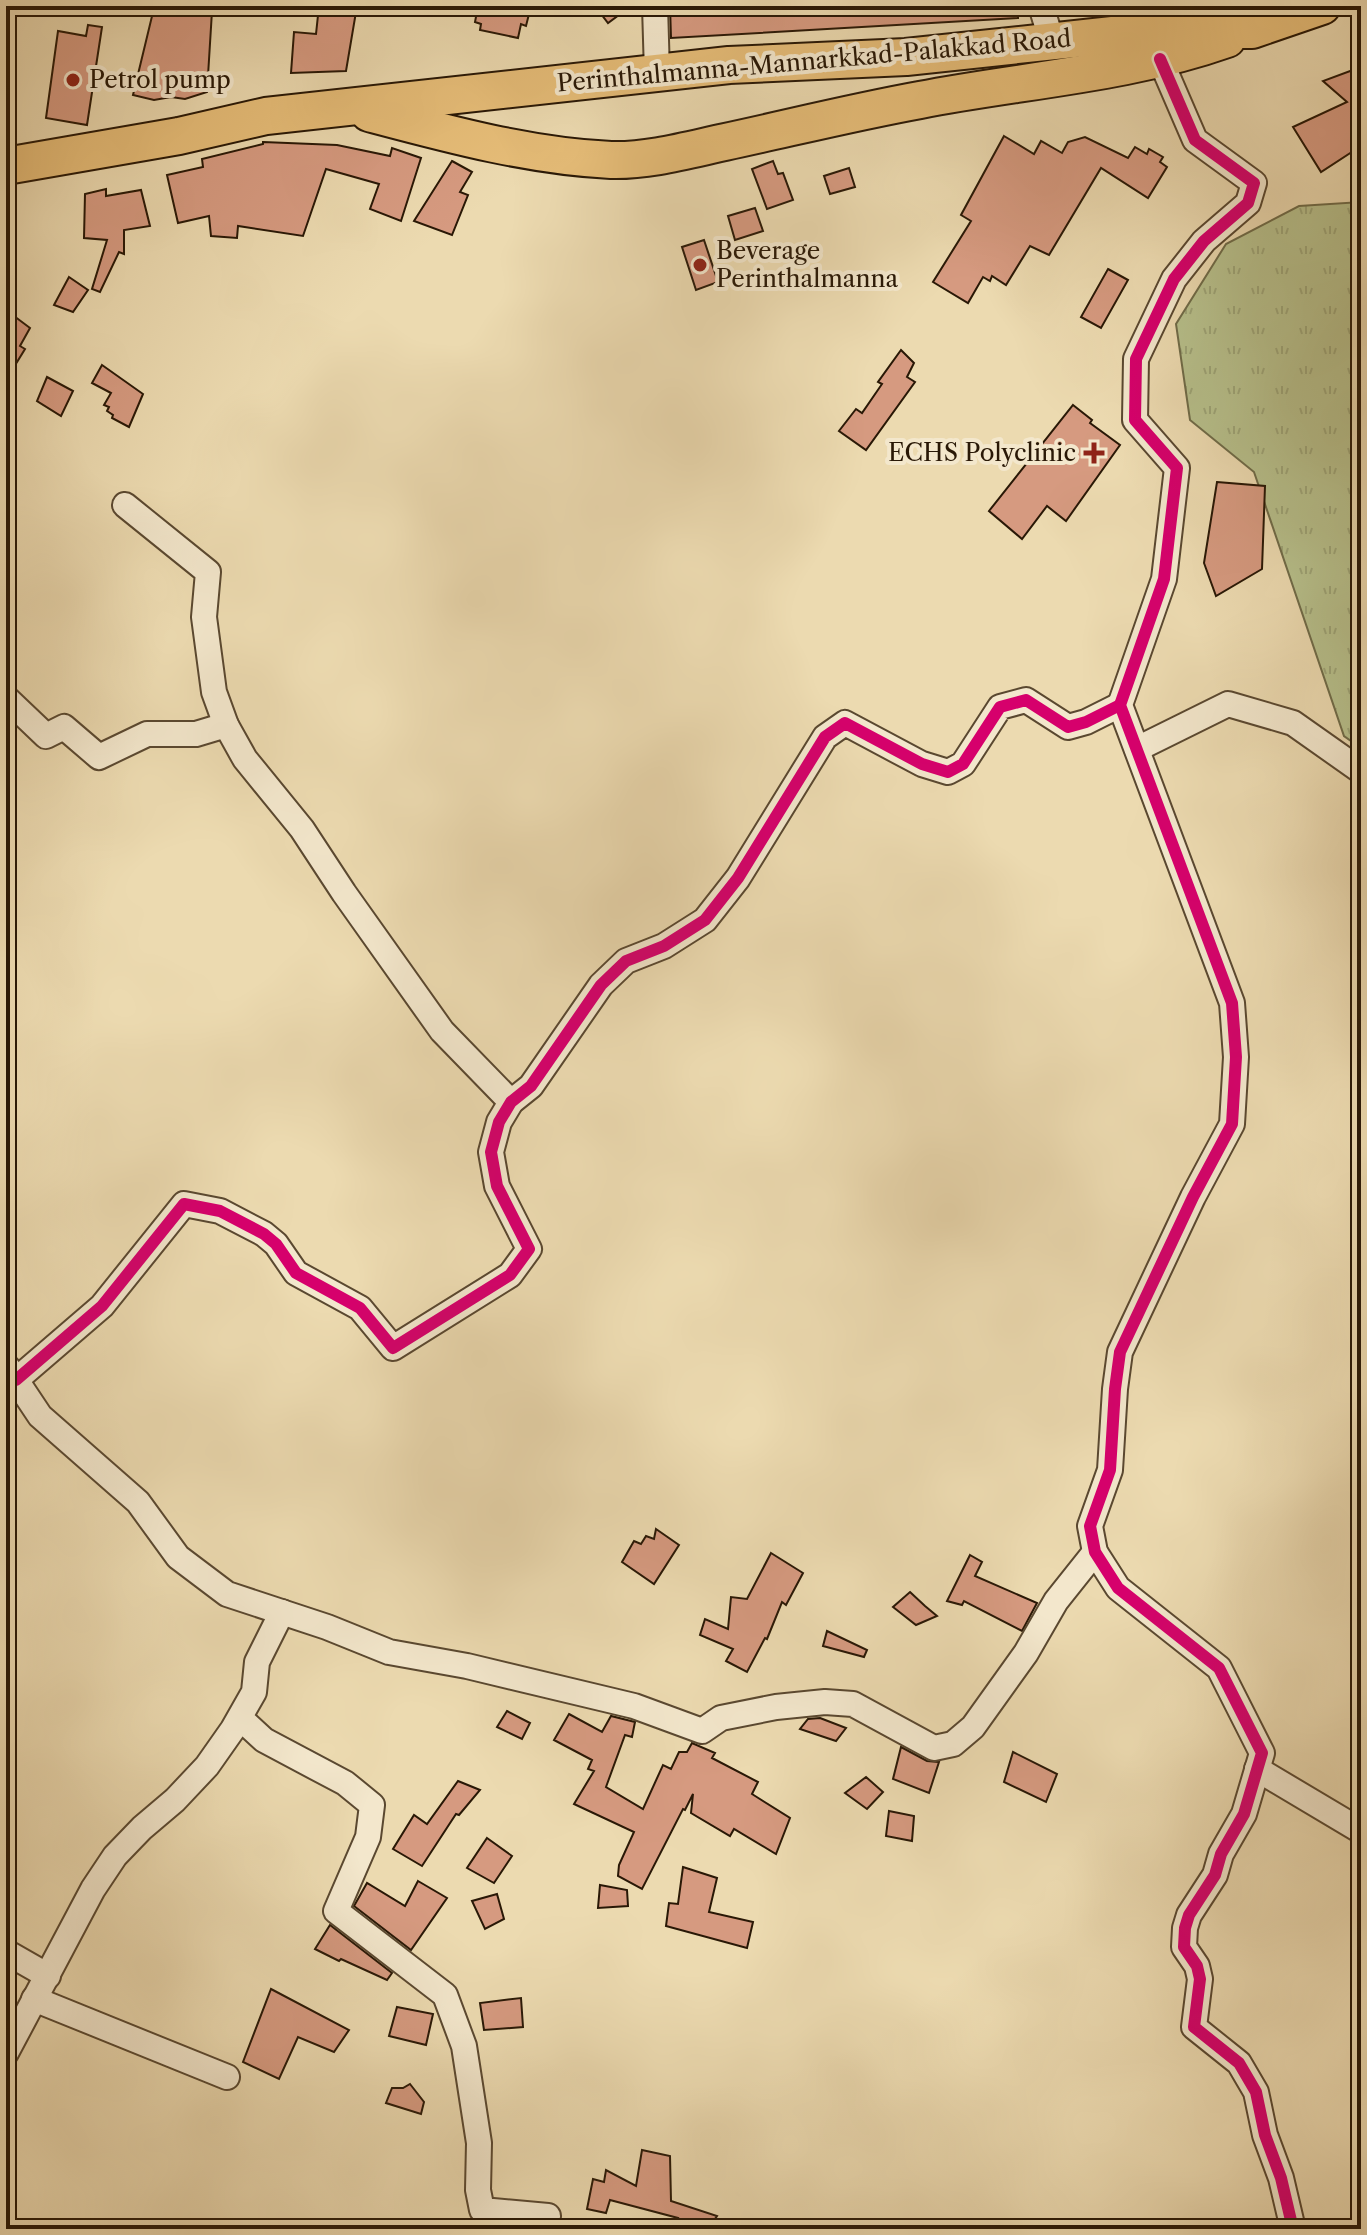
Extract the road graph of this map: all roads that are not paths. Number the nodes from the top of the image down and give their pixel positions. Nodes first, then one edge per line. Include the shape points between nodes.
1 (655, 6) edge
2 (1041, 6) edge
3 (1322, 6) edge
4 (1252, 30) junction
5 (1052, 42) junction
6 (1160, 59) junction
7 (657, 73) junction
8 (352, 108) junction
9 (6, 166) edge
10 (125, 505) dead end
11 (6, 698) edge
12 (1120, 705) junction
13 (226, 725) junction
14 (1137, 749) junction
15 (1361, 771) edge
16 (511, 1102) junction
17 (11, 1373) edge
18 (1095, 1552) junction
19 (282, 1612) junction
20 (240, 1718) junction
21 (1257, 1769) junction
22 (1361, 1831) edge
23 (6, 1952) edge
24 (48, 1976) junction
25 (34, 1999) junction
26 (6, 2053) edge
27 (227, 2077) dead end
28 (548, 2216) dead end
29 (1293, 2229) edge

1 - 7 street
2 - 5 street
3 - 4 highway, Perinthalmanna-Mannarkkad-Palakkad Road
4 - 5 highway, Perinthalmanna-Mannarkkad-Palakkad Road via 1159,30
4 - 6 highway
5 - 7 highway, Perinthalmanna-Mannarkkad-Palakkad Road
6 - 8 highway via 920,100 658,156 613,160 454,136
6 - 12 street via 1195,140 1254,183 1248,203 1204,241 1174,279 1136,359 1135,420 1177,468 1164,579
7 - 8 highway, Perinthalmanna-Mannarkkad-Palakkad Road
8 - 9 highway, Perinthalmanna-Mannarkkad-Palakkad Road via 266,116
10 - 13 street via 208,572 204,617 214,692
11 - 13 street via 46,736 64,727 99,757 147,734 196,734
12 - 14 street
12 - 16 street via 1068,727 1026,700 1000,707 963,764 948,772 845,723 825,737 738,878 705,920 664,946 626,961 601,985 531,1086
13 - 16 street via 245,759 302,829 442,1031
14 - 15 street via 1228,704 1293,723
14 - 18 street via 1232,1003 1236,1057 1232,1124 1120,1352 1110,1470 1090,1526
16 - 17 street via 491,1152 497,1186 529,1249 510,1275 393,1348 360,1308 296,1273 264,1234 220,1211 184,1204 102,1306
17 - 19 street via 40,1416 138,1502 178,1557 227,1594
18 - 19 street via 973,1727 953,1744 934,1748 853,1704 776,1707 721,1718 702,1731 634,1706 389,1652
18 - 21 street via 1118,1588 1219,1668 1262,1753
19 - 20 street via 257,1662 254,1692
20 - 24 street via 196,1777 115,1856
20 - 28 street via 264,1740 345,1783 372,1805 368,1837 336,1911 445,1995 464,2046 479,2143 482,2210
21 - 22 street
21 - 29 street via 1244,1814 1189,1915 1183,1937 1200,1979 1194,2027 1239,2063 1256,2092
23 - 24 street
24 - 25 street
25 - 26 street
25 - 27 street

